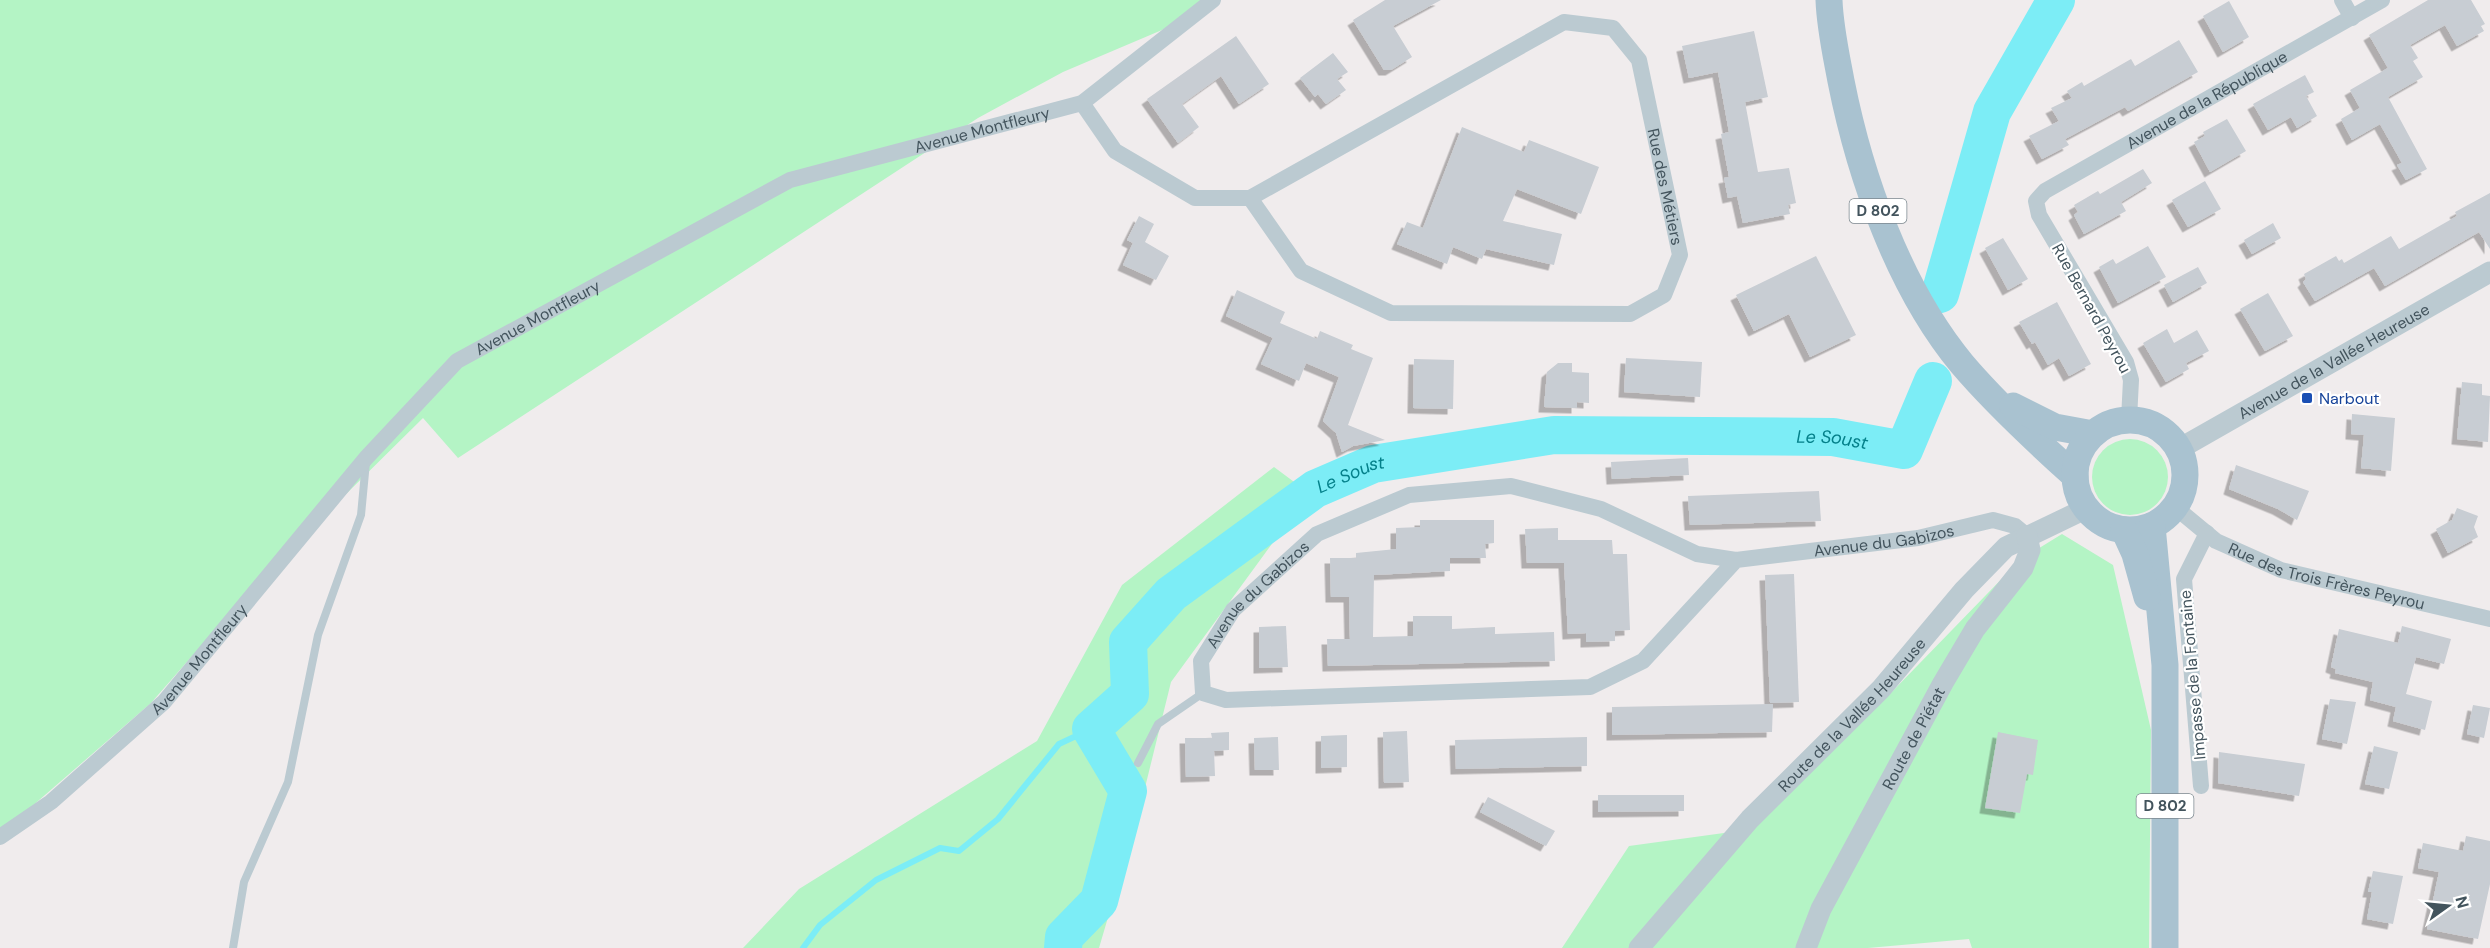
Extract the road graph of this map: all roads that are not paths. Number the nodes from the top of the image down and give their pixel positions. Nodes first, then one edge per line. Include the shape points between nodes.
1 (1213, 0) edge
2 (1829, 0) edge
3 (2342, 0) edge
4 (2382, 0) edge
5 (2352, 18) junction
6 (1082, 103) junction
7 (1250, 198) junction
8 (2036, 201) joint
9 (2490, 272) edge
10 (1992, 395) junction
11 (2129, 419) junction
12 (2093, 434) junction
13 (2179, 449) junction
14 (366, 458) junction
15 (2075, 476) junction
16 (2175, 507) junction
17 (2087, 508) junction
18 (2152, 526) junction
19 (2124, 530) junction
20 (2207, 533) junction
21 (2027, 536) junction
22 (1736, 560) junction
23 (2490, 619) edge
24 (2165, 665) junction
25 (1203, 693) junction
26 (1138, 763) dead end
27 (2201, 786) dead end
28 (0, 837) edge
29 (233, 948) edge
30 (1639, 948) edge
31 (1806, 948) edge
32 (2165, 948) edge

1 - 6 street, Avenue Montfleury
2 - 10 main road, D 802 via 1830,25 1849,122 1883,225 1931,321
3 - 5 street
4 - 5 street, Avenue de la République
5 - 8 street, Avenue de la République via 2045,191
6 - 7 street, Rue des Métiers via 1115,151 1195,198
6 - 14 street, Avenue Montfleury via 790,180 457,361
7 - 7 street, Rue des Métiers via 1301,272 1390,313 1630,314 1664,295 1680,255 1639,60 1613,28 1564,22
8 - 11 street, Rue Bernard Peyrou via 2039,215 2126,362 2131,380
9 - 13 street, Avenue de la Vallée Heureuse
10 - 12 main road, D 802 via 2055,428
10 - 15 main road, D 802
11 - 12 main road via 2104,426
11 - 13 main road via 2148,422 2164,431
12 - 15 main road via 2083,446
13 - 16 main road via 2186,476
14 - 28 street, Avenue Montfleury via 164,702 51,802
14 - 29 lane via 361,515 318,635 288,782 244,882
15 - 17 main road
16 - 18 main road
16 - 20 street, Rue des Trois Frères Peyrou
17 - 19 main road via 2108,525
17 - 21 street, Route de la Vallée Heureuse
18 - 19 main road
18 - 24 main road, D 802
19 - 24 main road, D 802 via 2135,554
20 - 23 street, Rue des Trois Frères Peyrou via 2216,541 2281,570
20 - 27 street, Impasse de la Fontaine via 2184,579
21 - 22 street, Avenue du Gabizos via 2015,526 1993,520 1918,538
21 - 30 street, Route de la Vallée Heureuse via 2006,548 1964,590 1881,689 1750,819
21 - 31 street, Route de Piétat via 2030,550 2023,568 1975,629 1943,683 1821,909
22 - 25 street via 1643,661 1590,687 1226,700
22 - 25 street, Avenue du Gabizos via 1697,554 1601,509 1511,486 1409,495 1317,534 1233,610 1201,661
24 - 32 main road, D 802
25 - 26 lane via 1158,724

